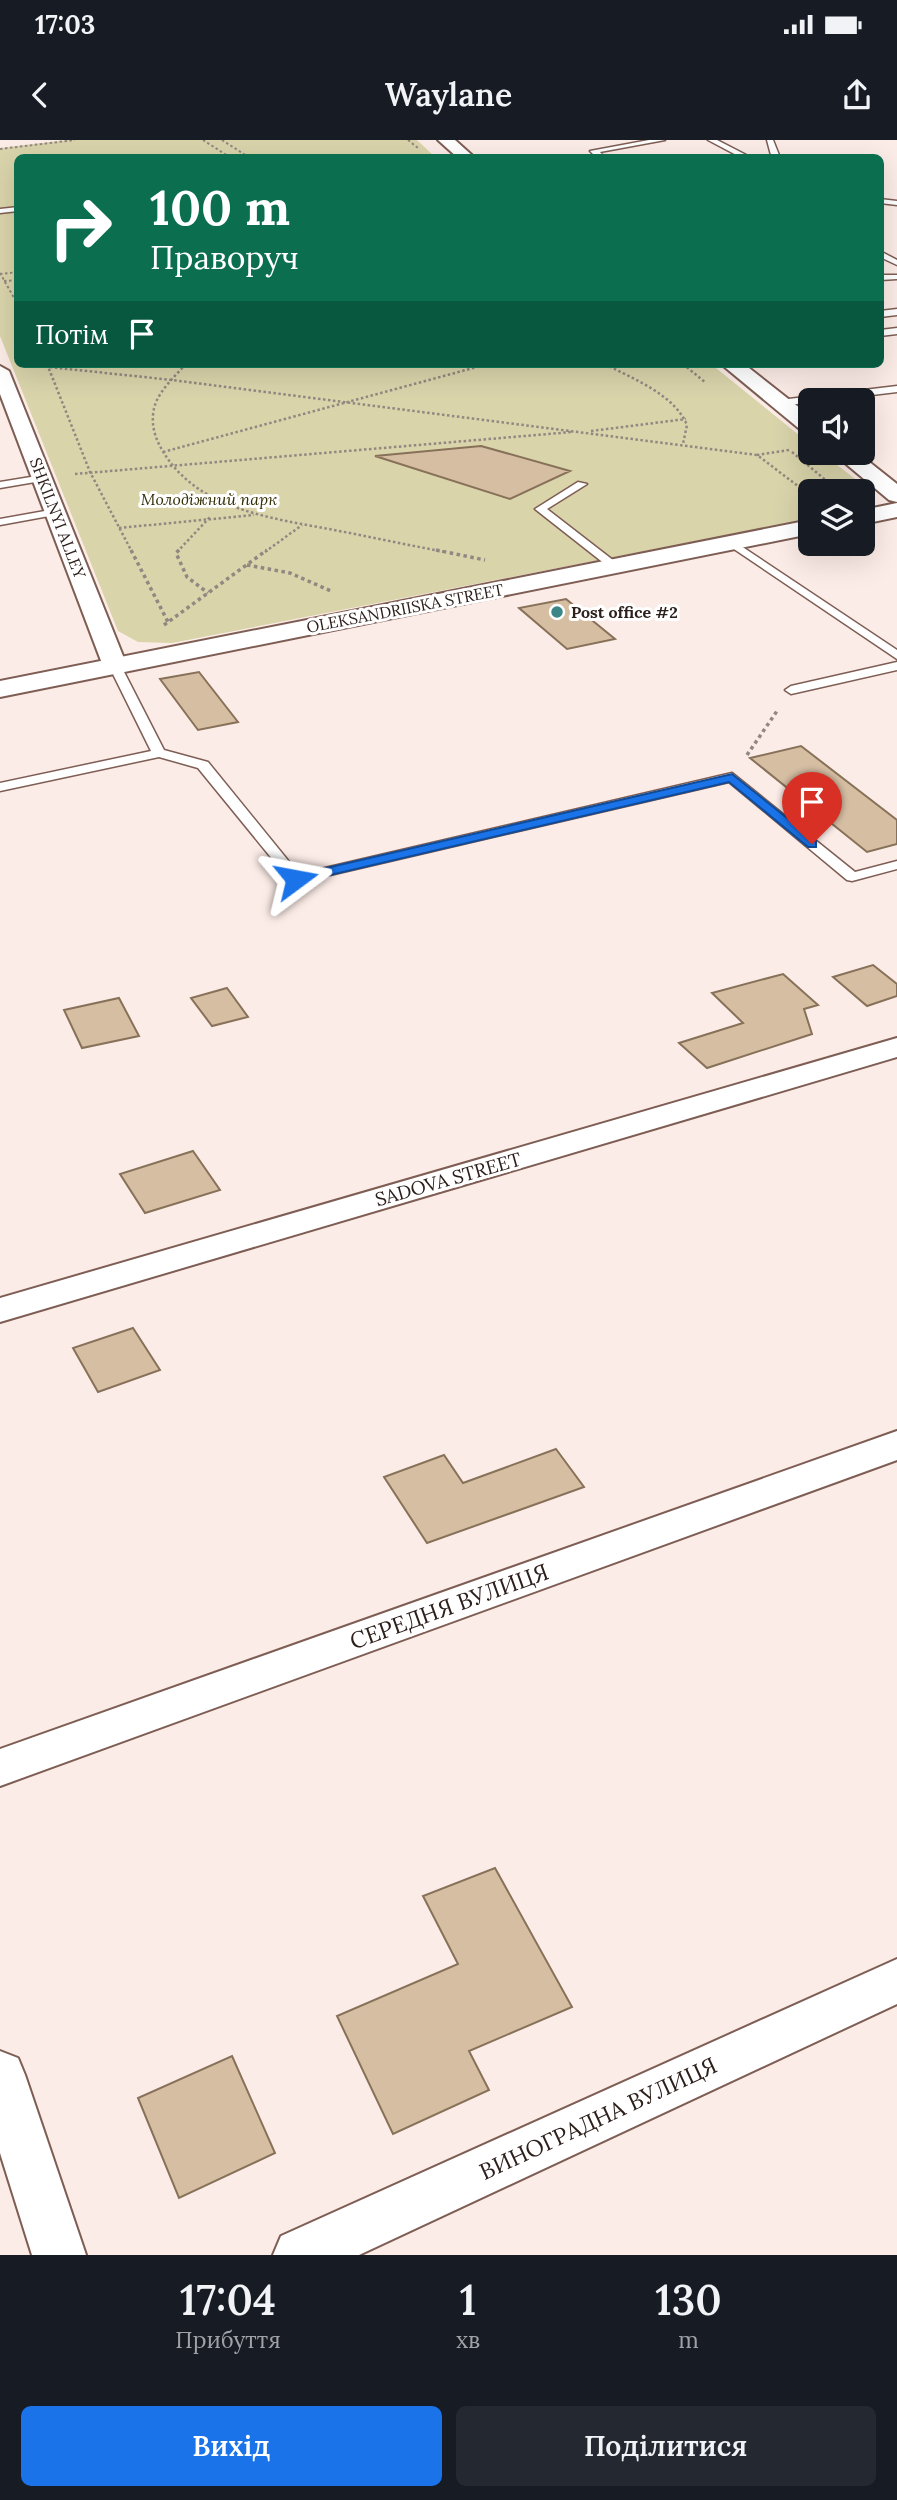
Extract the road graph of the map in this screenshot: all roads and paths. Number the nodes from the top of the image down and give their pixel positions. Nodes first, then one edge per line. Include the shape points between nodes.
1 (75, 140) edge
2 (203, 140) edge
3 (222, 140) edge
4 (446, 140) edge
5 (662, 140) edge
6 (711, 140) edge
7 (0, 149) edge
8 (225, 154) edge
9 (244, 154) edge
10 (463, 154) edge
11 (597, 154) edge
12 (741, 154) edge
13 (0, 273) edge
14 (14, 280) edge
15 (4, 281) junction
16 (14, 298) edge
17 (49, 368) edge
18 (73, 368) edge
19 (182, 368) edge
20 (473, 368) edge
21 (612, 368) edge
22 (736, 368) edge
23 (0, 371) edge
24 (172, 380) junction
25 (897, 389) edge
26 (347, 402) junction
27 (780, 403) junction
28 (798, 417) edge
29 (686, 419) junction
30 (583, 432) junction
31 (683, 444) junction
32 (789, 450) dead end
33 (163, 452) junction
34 (757, 455) junction
35 (170, 465) junction
36 (859, 465) edge
37 (90, 472) junction
38 (43, 478) junction
39 (582, 484) dead end
40 (0, 485) edge
41 (798, 486) edge
42 (897, 495) edge
43 (897, 510) edge
44 (56, 512) junction
45 (259, 515) junction
46 (875, 515) edge
47 (210, 517) junction
48 (0, 522) edge
49 (302, 525) junction
50 (119, 528) junction
51 (798, 529) edge
52 (732, 543) junction
53 (478, 563) dead end
54 (247, 565) junction
55 (614, 566) junction
56 (208, 593) junction
57 (318, 594) dead end
58 (181, 620) dead end
59 (167, 622) junction
60 (897, 655) edge
61 (115, 666) junction
62 (897, 666) edge
63 (3, 684) edge
64 (791, 690) joint
65 (159, 753) junction
66 (732, 777) junction
67 (0, 787) edge
68 (897, 865) edge
69 (897, 1047) edge
70 (0, 1310) edge
71 (897, 1445) edge
72 (0, 1768) edge
73 (897, 1981) edge
74 (0, 2075) edge
75 (59, 2255) edge
76 (300, 2255) edge

1 - 7 path
2 - 8 path
3 - 9 path
4 - 10 main road
5 - 11 lane
6 - 12 lane
13 - 15 path
14 - 15 path
15 - 16 path
17 - 37 path
18 - 24 path
19 - 24 path
20 - 26 path
21 - 29 path via 663,397
22 - 27 main road
23 - 38 street, SHKILNYI ALLEY
24 - 26 path
24 - 33 path via 156,402 152,418
25 - 27 lane
26 - 30 path
26 - 33 path
27 - 28 main road
29 - 30 path
29 - 31 path
30 - 31 path
30 - 35 path
31 - 34 path
32 - 34 path
33 - 35 path
34 - 41 path
35 - 37 path
35 - 45 path via 212,499
36 - 42 main road
37 - 38 path
37 - 50 path
38 - 40 lane
38 - 44 street, SHKILNYI ALLEY
39 - 55 lane via 540,509
43 - 46 main road
44 - 48 lane
44 - 61 street, SHKILNYI ALLEY
45 - 47 path
45 - 49 path
47 - 50 path
47 - 56 path via 176,553 178,568
49 - 53 path via 491,561
49 - 54 path
50 - 59 path
51 - 52 main road, OLEKSANDRIISKA STREET
52 - 55 main road, OLEKSANDRIISKA STREET
52 - 60 lane
54 - 56 path
54 - 57 path via 290,573 331,591
55 - 61 main road, OLEKSANDRIISKA STREET
56 - 59 path
58 - 59 path
61 - 63 main road, OLEKSANDRIISKA STREET
61 - 65 lane
62 - 64 lane
64 - 66 path
65 - 66 lane via 203,765 296,879
65 - 67 lane
66 - 68 lane via 852,877
69 - 70 street, SADOVA STREET
71 - 72 street, СЕРЕДНЯ ВУЛИЦЯ
73 - 76 street, ВИНОГРАДНА ВУЛИЦЯ
74 - 75 street

